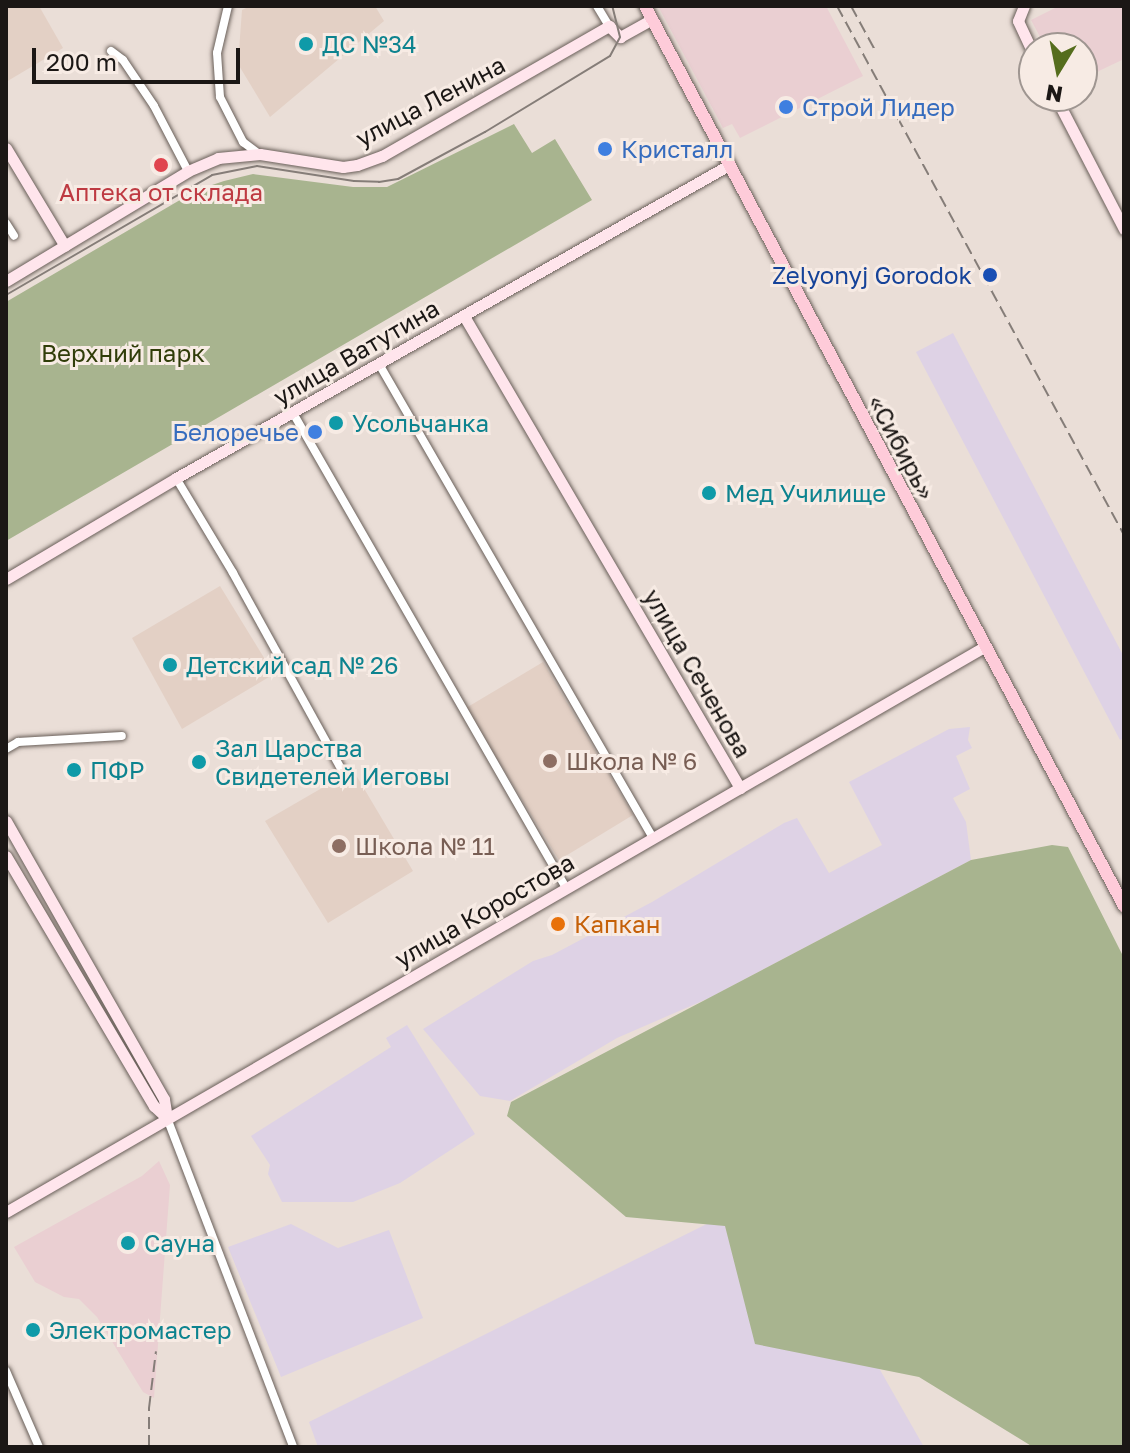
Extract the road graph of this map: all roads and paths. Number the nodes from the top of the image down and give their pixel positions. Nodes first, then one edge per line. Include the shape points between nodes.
1 (228, 6) edge
2 (597, 6) edge
3 (645, 6) edge
4 (1020, 8) edge
5 (652, 19) junction
6 (609, 26) junction
7 (1022, 32) edge
8 (111, 51) dead end
9 (1063, 112) edge
10 (6, 148) edge
11 (260, 154) junction
12 (729, 165) junction
13 (188, 171) junction
14 (6, 223) edge
15 (1124, 229) edge
16 (14, 236) dead end
17 (65, 246) junction
18 (6, 281) edge
19 (464, 316) junction
20 (379, 364) junction
21 (293, 413) junction
22 (176, 478) junction
23 (6, 579) edge
24 (984, 647) junction
25 (122, 736) dead end
26 (6, 749) edge
27 (343, 772) dead end
28 (740, 788) junction
29 (6, 821) edge
30 (653, 838) junction
31 (6, 856) edge
32 (566, 888) junction
33 (1124, 906) edge
34 (167, 1118) junction
35 (6, 1212) edge
36 (6, 1371) edge
37 (39, 1447) edge
38 (293, 1447) edge

1 - 11 street via 217,53 220,97 243,142
2 - 6 street
3 - 5 main road, «Сибирь»
4 - 7 street
5 - 6 street via 620,37
5 - 12 main road, «Сибирь»
6 - 11 street, улица Ленина via 370,160 343,167
8 - 13 street via 148,96
9 - 15 street
10 - 17 street
11 - 13 street, улица Ленина via 218,158
12 - 19 street, улица Ватутина
12 - 24 main road, «Сибирь»
13 - 17 street, улица Ленина
14 - 16 street
17 - 18 street, улица Ленина
19 - 20 street, улица Ватутина
19 - 28 street, улица Сеченова
20 - 21 street, улица Ватутина
20 - 30 street
21 - 22 street, улица Ватутина
21 - 32 street
22 - 23 street, улица Ватутина
22 - 27 street
24 - 28 street, улица Коростова
24 - 33 main road, «Сибирь»
25 - 26 street via 18,742
28 - 30 street, улица Коростова
29 - 34 street via 164,1099
30 - 32 street, улица Коростова
31 - 34 street via 154,1106
32 - 34 street, улица Коростова
34 - 35 street, улица Коростова
34 - 38 street
36 - 37 street

